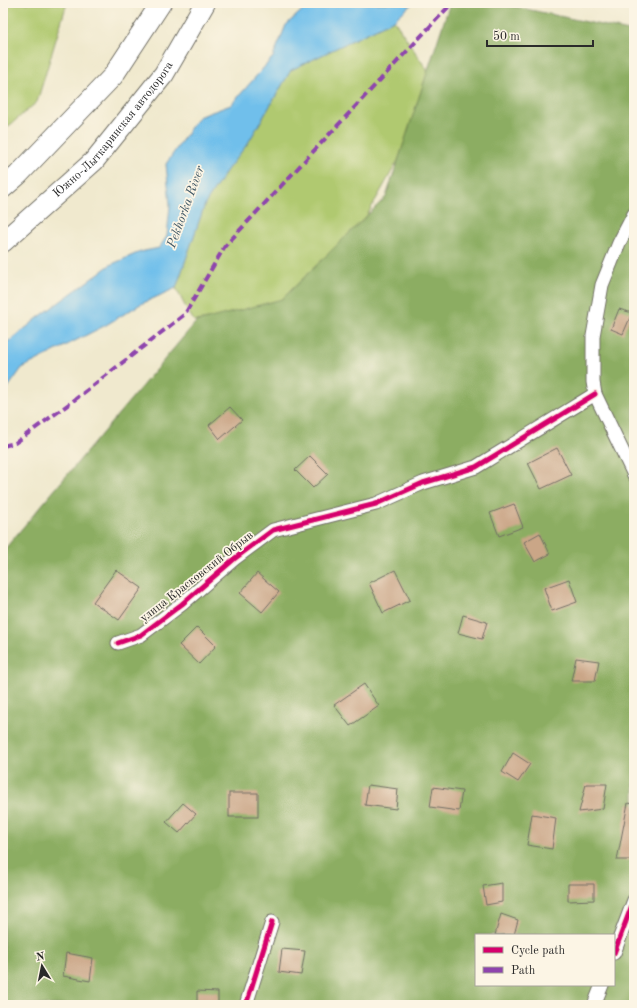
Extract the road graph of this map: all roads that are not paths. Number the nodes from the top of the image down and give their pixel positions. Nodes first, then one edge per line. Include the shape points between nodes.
1 (161, 3) edge
2 (206, 3) edge
3 (3, 188) edge
4 (634, 214) edge
5 (3, 242) edge
6 (595, 394) junction
7 (634, 475) edge
8 (118, 643) dead end
9 (634, 900) edge
10 (272, 922) dead end
11 (615, 950) edge
12 (602, 986) edge
13 (246, 1005) edge
14 (594, 1005) edge

1 - 3 main road via 113,76
2 - 5 main road, Южно-Лыткаринская автодорога via 164,74 94,161
4 - 6 street via 602,285 593,336
6 - 7 street
6 - 8 street, улица Красковский Обрыв via 476,467 423,482 376,504 273,530 141,634
9 - 11 street
10 - 13 street
12 - 14 street

